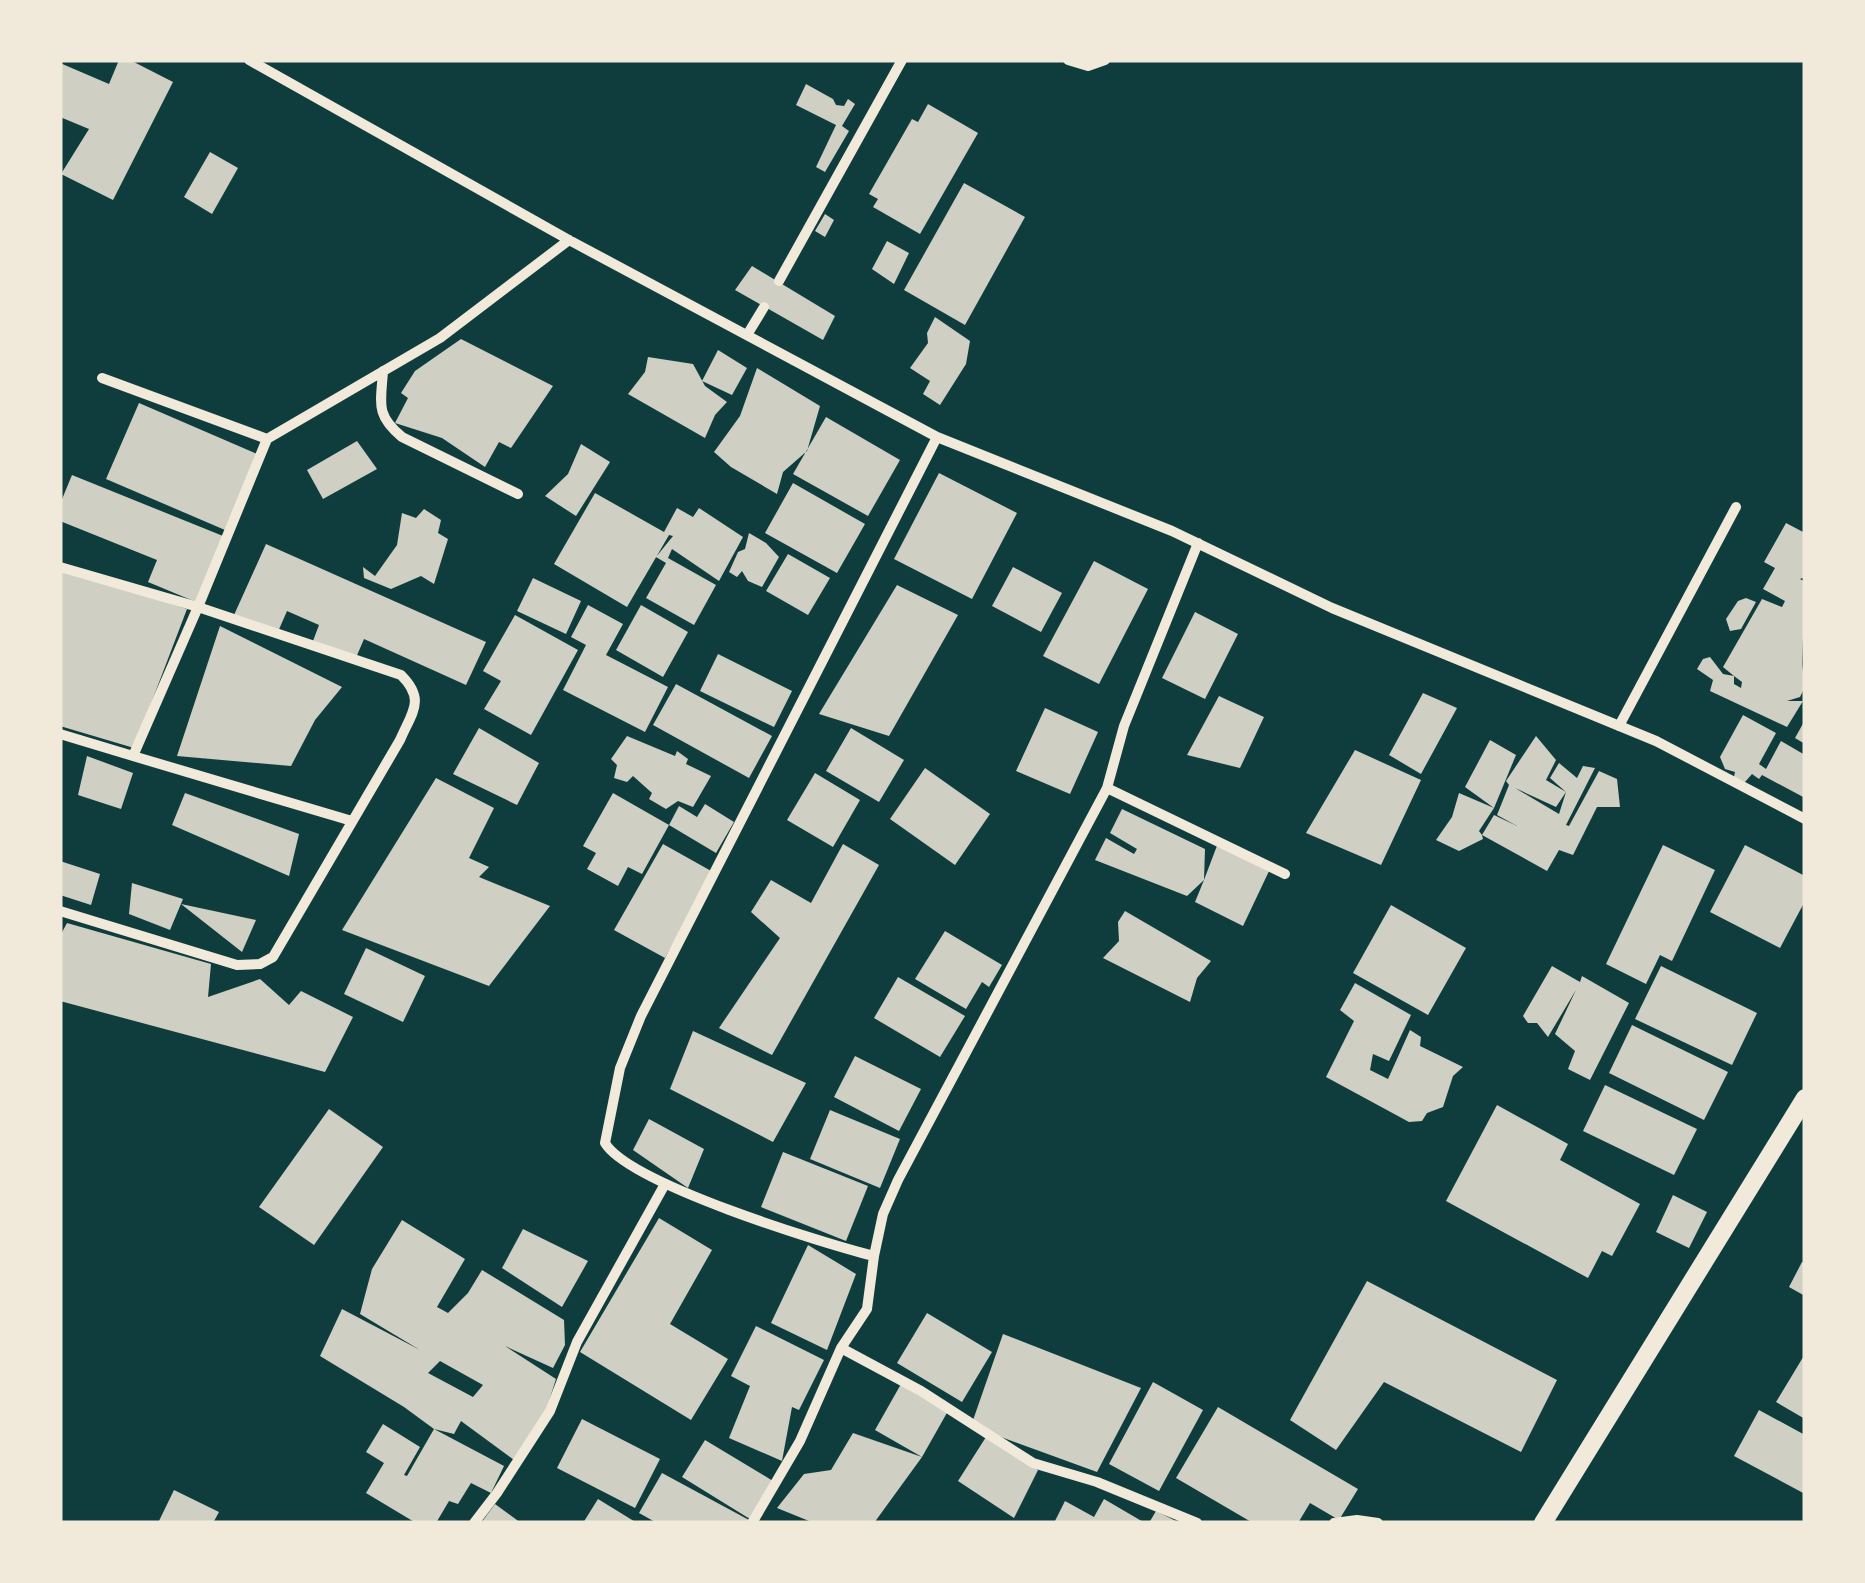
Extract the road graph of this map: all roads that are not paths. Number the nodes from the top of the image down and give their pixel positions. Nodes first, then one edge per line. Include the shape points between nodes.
1 (249, 60) edge
2 (902, 60) edge
3 (1068, 60) edge
4 (1105, 60) edge
5 (569, 240) junction
6 (778, 281) dead end
7 (764, 307) dead end
8 (746, 335) junction
9 (384, 371) junction
10 (102, 378) dead end
11 (937, 437) junction
12 (267, 439) junction
13 (518, 494) dead end
14 (1736, 507) dead end
15 (1198, 543) junction
16 (60, 567) edge
17 (198, 608) junction
18 (1619, 726) junction
19 (60, 734) edge
20 (132, 756) junction
21 (1106, 788) junction
22 (1805, 819) edge
23 (352, 822) junction
24 (1285, 874) dead end
25 (60, 911) edge
26 (1805, 1098) edge
27 (666, 1184) junction
28 (874, 1256) junction
29 (841, 1348) junction
30 (474, 1523) edge
31 (752, 1523) edge
32 (1197, 1523) edge
33 (1334, 1523) edge
34 (1378, 1523) edge
35 (1544, 1523) edge

1 - 5 street
2 - 6 street
3 - 4 street via 1088,66
5 - 8 street
5 - 9 street via 440,338
7 - 8 street
8 - 11 street
9 - 12 street
9 - 13 street via 380,408 386,424
10 - 12 street
11 - 15 street
11 - 27 street via 675,947 620,1068 604,1143 618,1159
12 - 17 street
14 - 18 street
15 - 18 street via 1332,608
15 - 21 street
16 - 17 street
17 - 20 street
17 - 23 street via 401,675 414,688 416,703 400,740
18 - 22 street
19 - 20 street
20 - 23 street
21 - 24 street
21 - 28 street via 898,1180
23 - 25 street via 273,957 260,964 237,965
26 - 35 street
27 - 28 street via 824,1244
27 - 30 street via 577,1342 550,1411
28 - 29 street via 867,1309
29 - 31 street via 800,1440
29 - 32 street via 1033,1464
33 - 34 street

